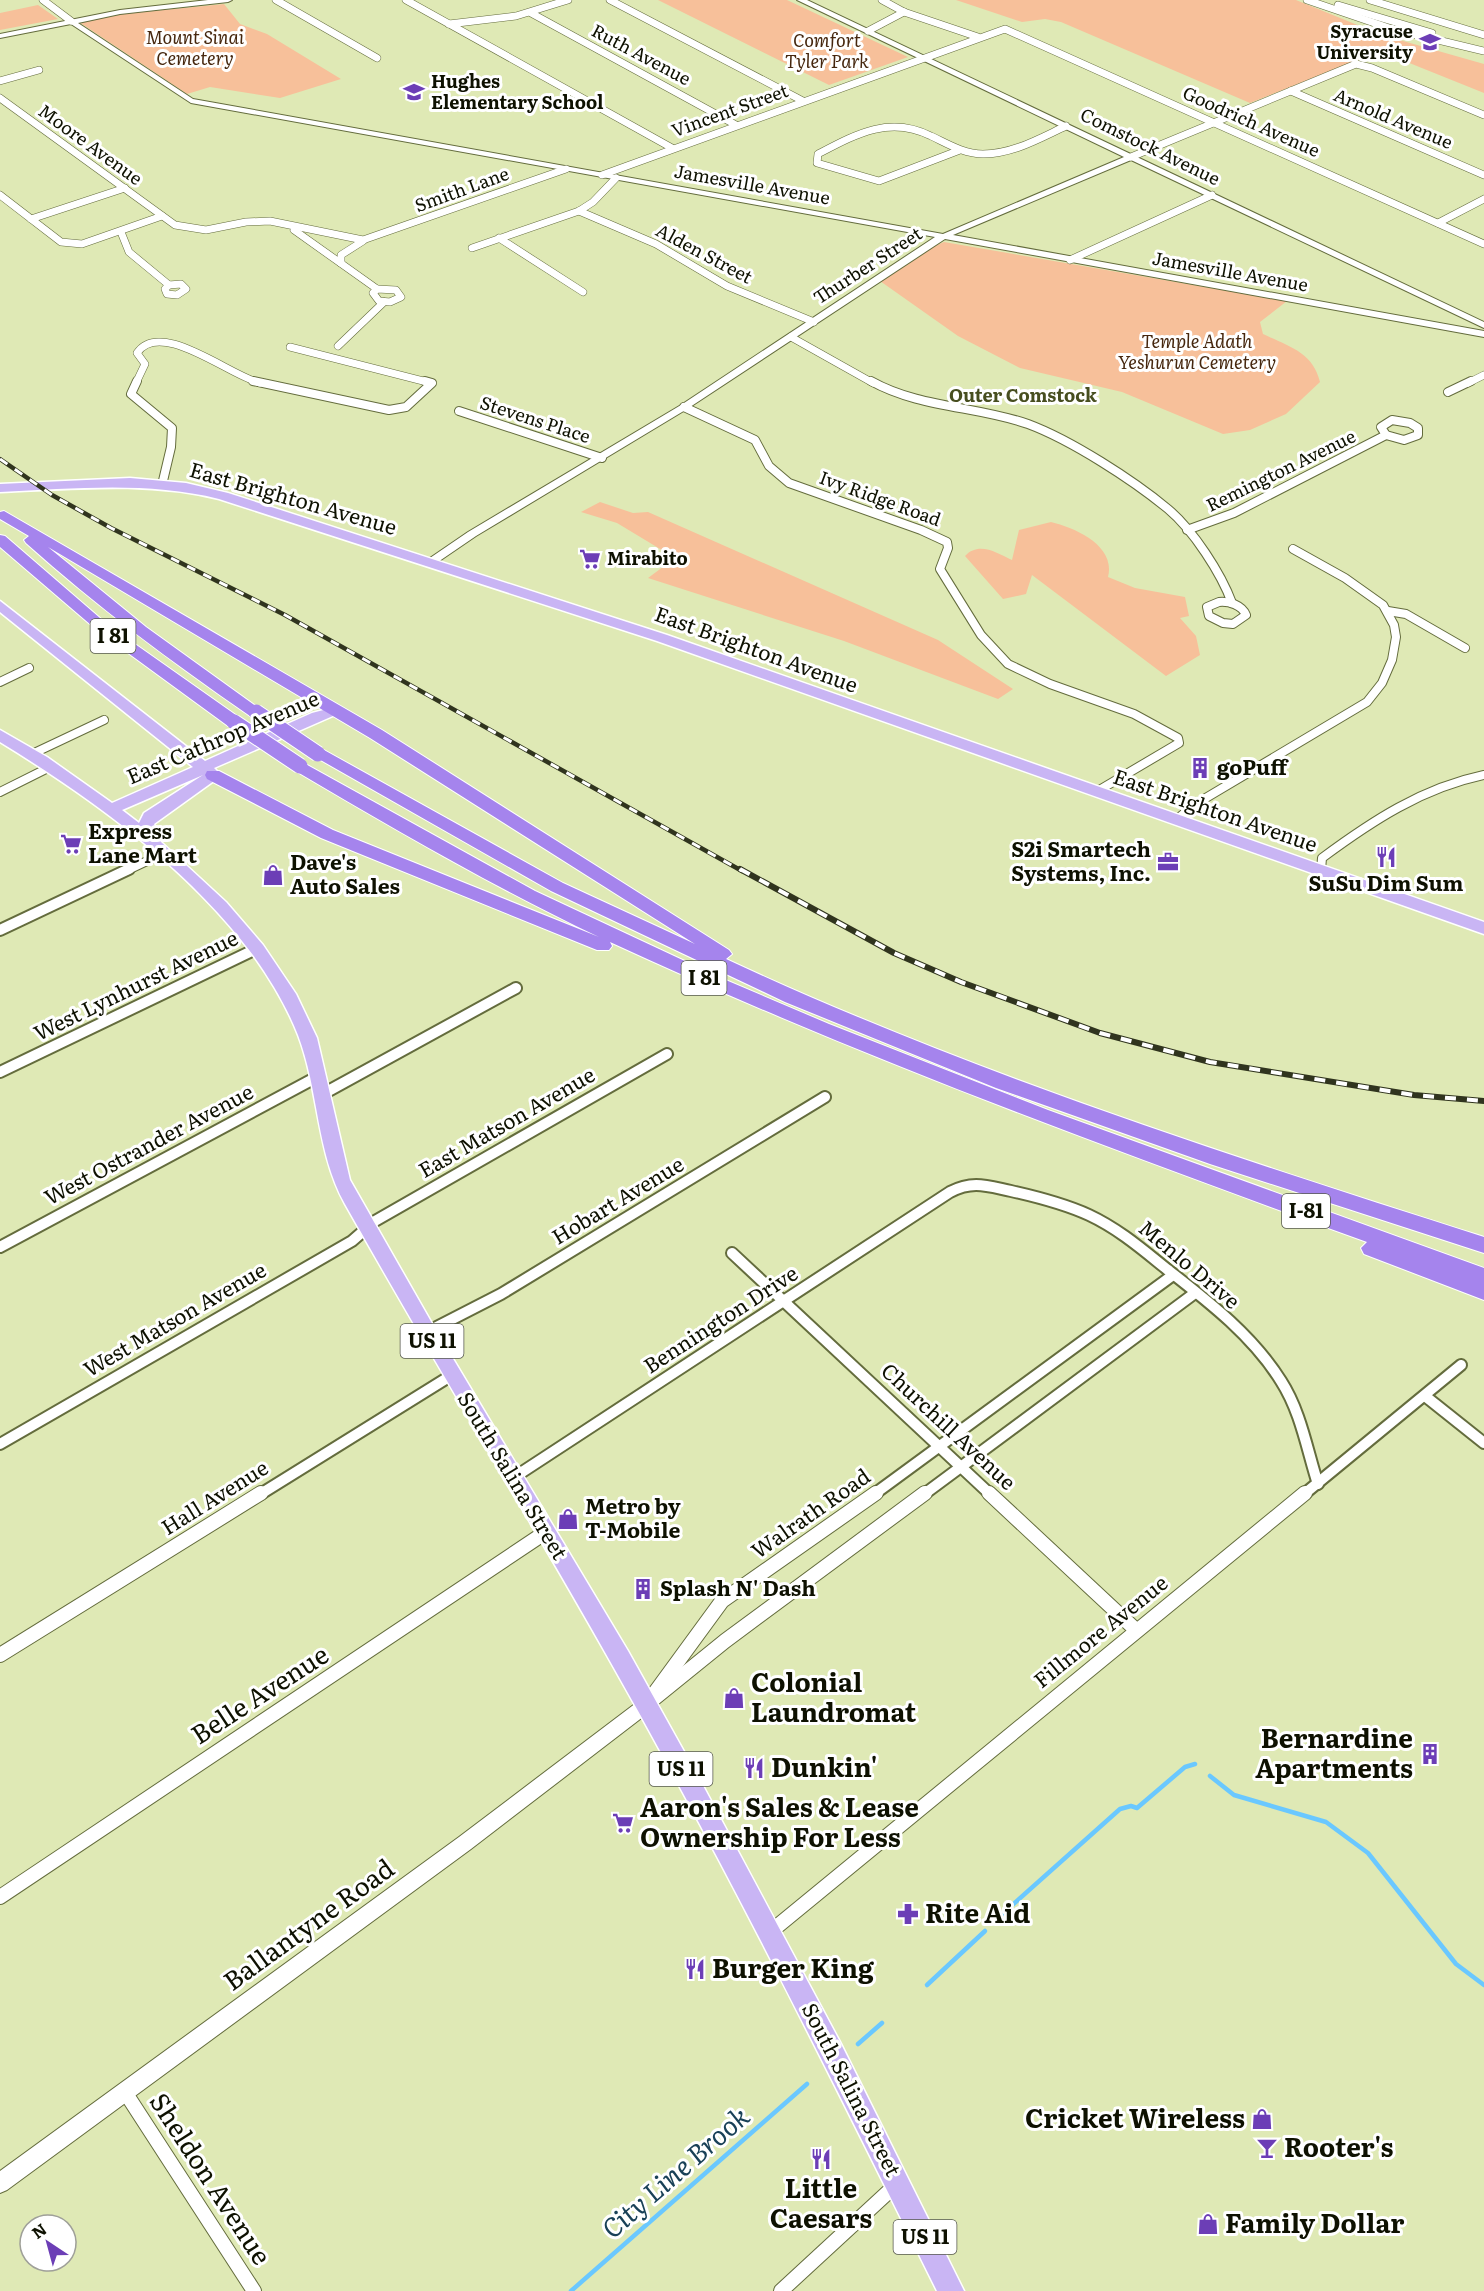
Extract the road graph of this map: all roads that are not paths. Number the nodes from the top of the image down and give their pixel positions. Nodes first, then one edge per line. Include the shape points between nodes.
1 (43, 0) edge
2 (228, 0) edge
3 (276, 0) edge
4 (406, 0) edge
5 (567, 0) edge
6 (610, 0) edge
7 (801, 0) edge
8 (882, 0) edge
9 (1308, 0) edge
10 (1322, 0) edge
11 (1370, 0) edge
12 (904, 12) junction
13 (531, 13) junction
14 (1390, 20) junction
15 (71, 21) junction
16 (448, 24) junction
17 (1382, 25) junction
18 (1413, 27) junction
19 (1005, 29) joint
20 (868, 31) junction
21 (1403, 31) junction
22 (1484, 34) edge
23 (0, 36) edge
24 (978, 37) junction
25 (1484, 51) edge
26 (922, 57) junction
27 (377, 58) dead end
28 (39, 70) dead end
29 (0, 81) edge
30 (1291, 91) junction
31 (0, 98) edge
32 (803, 101) junction
33 (1484, 115) edge
34 (1215, 123) junction
35 (736, 125) junction
36 (1066, 126) junction
37 (672, 148) junction
38 (960, 150) junction
39 (1131, 157) junction
40 (566, 169) junction
41 (602, 175) junction
42 (1484, 175) edge
43 (616, 178) junction
44 (125, 188) junction
45 (0, 195) edge
46 (1212, 195) junction
47 (1484, 199) edge
48 (579, 212) junction
49 (162, 216) junction
50 (31, 219) junction
51 (1438, 223) junction
52 (286, 225) junction
53 (121, 232) junction
54 (942, 237) junction
55 (499, 238) junction
56 (368, 239) junction
57 (1484, 244) edge
58 (472, 248) dead end
59 (1070, 260) junction
60 (341, 263) junction
61 (169, 285) dead end
62 (377, 289) junction
63 (583, 292) dead end
64 (384, 302) junction
65 (814, 322) junction
66 (1484, 325) edge
67 (1484, 334) edge
68 (791, 337) junction
69 (338, 346) dead end
70 (290, 347) dead end
71 (1484, 375) edge
72 (1449, 392) dead end
73 (684, 407) junction
74 (459, 411) dead end
75 (1386, 435) dead end
76 (602, 458) junction
77 (162, 485) junction
78 (0, 488) edge
79 (2, 513) edge
80 (1187, 530) junction
81 (0, 539) edge
82 (1293, 549) dead end
83 (431, 562) junction
84 (1232, 603) junction
85 (0, 605) edge
86 (1388, 611) junction
87 (1465, 648) dead end
88 (29, 668) dead end
89 (0, 682) edge
90 (335, 712) junction
91 (104, 720) dead end
92 (0, 735) edge
93 (32, 754) junction
94 (52, 766) junction
95 (209, 772) junction
96 (1484, 775) edge
97 (0, 792) edge
98 (1096, 792) junction
99 (116, 812) junction
100 (1176, 820) junction
101 (159, 848) junction
102 (1322, 870) junction
103 (1484, 928) edge
104 (0, 930) edge
105 (256, 949) junction
106 (516, 988) dead end
107 (791, 997) junction
108 (752, 1000) junction
109 (668, 1054) dead end
110 (0, 1072) edge
111 (319, 1086) junction
112 (825, 1097) dead end
113 (1128, 1146) junction
114 (1217, 1159) junction
115 (950, 1192) joint
116 (367, 1229) junction
117 (1484, 1245) edge
118 (0, 1246) edge
119 (732, 1253) dead end
120 (1484, 1262) edge
121 (1173, 1275) junction
122 (1484, 1276) edge
123 (1484, 1292) edge
124 (1195, 1293) junction
125 (784, 1302) junction
126 (427, 1332) junction
127 (1461, 1365) dead end
128 (452, 1375) junction
129 (1425, 1396) junction
130 (1484, 1443) edge
131 (0, 1444) edge
132 (939, 1445) junction
133 (963, 1467) junction
134 (513, 1478) junction
135 (1317, 1484) junction
136 (546, 1532) junction
137 (1136, 1630) junction
138 (0, 1655) edge
139 (646, 1705) junction
140 (0, 1897) edge
141 (769, 1933) junction
142 (125, 2092) junction
143 (0, 2183) edge
144 (898, 2183) junction
145 (254, 2291) edge
146 (781, 2291) edge
147 (951, 2291) edge

1 - 15 street, Jamesville Avenue
2 - 15 street
3 - 27 street
4 - 16 street
5 - 13 street
6 - 32 street
7 - 20 street, Comstock Avenue
8 - 12 street
9 - 17 street
10 - 14 street
11 - 22 street
12 - 20 street
12 - 24 street
13 - 16 street
13 - 35 street, Ruth Avenue
14 - 17 street
14 - 18 street
15 - 23 street
15 - 40 street, Jamesville Avenue via 198,104
16 - 37 street
17 - 21 street
18 - 21 street
18 - 25 street
19 - 24 street, Vincent Street
19 - 34 street, Goodrich Avenue
20 - 26 street, Comstock Avenue
21 - 25 street
24 - 26 street, Vincent Street
26 - 32 street, Vincent Street
26 - 36 street, Comstock Avenue
28 - 29 street
30 - 33 street, Thurber Street via 1358,64
30 - 34 street, Thurber Street
30 - 42 street, Arnold Avenue
31 - 44 street, Moore Avenue
32 - 35 street, Vincent Street
34 - 39 street, Thurber Street
34 - 51 street, Goodrich Avenue
35 - 37 street, Vincent Street
36 - 38 street via 992,154
36 - 39 street, Comstock Avenue
37 - 41 street, Vincent Street
38 - 38 street via 912,127 896,126 852,138 819,154 816,160 817,164 879,181
39 - 46 street, Comstock Avenue
39 - 54 street, Thurber Street
40 - 41 street, Jamesville Avenue
40 - 56 street, Smith Lane
41 - 43 street, Jamesville Avenue
43 - 48 street
43 - 54 street, Jamesville Avenue
44 - 49 street, Moore Avenue
44 - 50 street
45 - 50 street
46 - 59 street
46 - 66 street, Comstock Avenue
47 - 51 street
48 - 55 street
48 - 65 street, Alden Street via 656,244 727,286
49 - 52 street, Smith Lane via 179,227 201,230 257,221
49 - 53 street
50 - 53 street via 71,245
51 - 57 street, Goodrich Avenue
52 - 56 street, Smith Lane via 333,237
52 - 60 street
53 - 61 street via 129,252
54 - 59 street, Jamesville Avenue
54 - 65 street, Thurber Street
55 - 58 street
55 - 63 street
56 - 60 street, Smith Lane via 346,250
59 - 67 street, Jamesville Avenue
60 - 62 street
62 - 64 street via 374,297
62 - 64 street via 400,293 397,300
64 - 69 street
65 - 68 street, Thurber Street
68 - 73 street, Thurber Street
68 - 80 street, Remington Avenue via 892,393 1002,417 1047,432 1083,451 1169,510
70 - 77 street via 432,383 406,407 389,410 252,381 171,341 154,342 137,353 145,364 131,394 172,428
71 - 72 street
73 - 76 street, Thurber Street
73 - 98 street, Ivy Ridge Road via 755,440 770,466 789,483 947,542 940,569 999,657 1050,684 1134,714 1178,738 1179,743 1165,753
74 - 76 street, Stevens Place
75 - 80 street, Remington Avenue via 1234,513
76 - 83 street, Thurber Street
77 - 78 main road, East Brighton Avenue via 130,482
77 - 83 main road, East Brighton Avenue via 223,496
79 - 90 highway
79 - 107 highway, I 81, bridge via 124,619 318,754 557,887
80 - 84 street, Remington Avenue via 1225,584
81 - 108 highway, I 81, bridge via 103,628 300,766 527,895
82 - 86 street
83 - 98 main road, East Brighton Avenue via 662,638
84 - 84 street, Remington Avenue via 1246,615 1236,624 1218,622 1206,611 1214,603
85 - 95 main road
86 - 87 street via 1406,614
86 - 100 street via 1394,632 1394,660 1381,688 1367,702 1194,805
88 - 89 street
90 - 95 main road, East Cathrop Avenue via 303,732
90 - 107 highway via 386,740
91 - 93 street
92 - 93 main road, South Salina Street / US 11
93 - 94 main road, South Salina Street / US 11
94 - 97 street
94 - 99 main road, South Salina Street / US 11
95 - 99 main road, East Cathrop Avenue
95 - 101 main road via 150,817 146,824
95 - 108 highway via 327,834 407,868 688,981
96 - 102 street via 1418,796 1322,858
98 - 100 main road, East Brighton Avenue
99 - 101 main road, South Salina Street / US 11
100 - 102 main road, East Brighton Avenue
101 - 104 street
101 - 105 main road, South Salina Street / US 11
102 - 103 main road, East Brighton Avenue
105 - 110 street, West Lynhurst Avenue
105 - 111 main road, South Salina Street / US 11 via 302,1022
106 - 111 street, West Ostrander Avenue
107 - 114 highway, I 81 via 1003,1083
108 - 113 highway, I 81 via 975,1090
109 - 116 street, East Matson Avenue
111 - 116 main road, South Salina Street / US 11 via 341,1180
111 - 118 street, West Ostrander Avenue
112 - 126 street, Hobart Avenue via 501,1294
113 - 122 highway, I-81
113 - 123 highway via 1192,1179
114 - 117 highway
114 - 120 highway, I-81
115 - 121 street, Menlo Drive via 965,1184 978,1184 1075,1207 1124,1235
115 - 125 street, Bennington Drive
116 - 126 main road, South Salina Street / US 11
116 - 131 street, West Matson Avenue
119 - 125 street, Churchill Avenue
121 - 124 street, Menlo Drive
121 - 132 street, Walrath Road
124 - 133 street
124 - 135 street, Menlo Drive via 1253,1345 1282,1381 1297,1415
125 - 132 street, Churchill Avenue
125 - 134 street, Bennington Drive
126 - 128 main road, South Salina Street / US 11
127 - 129 street, Fillmore Avenue
128 - 134 main road, South Salina Street / US 11
128 - 138 street, Hall Avenue
129 - 130 street
129 - 135 street, Fillmore Avenue
132 - 133 street, Churchill Avenue
132 - 139 street, Walrath Road via 722,1601
133 - 137 street, Churchill Avenue
133 - 139 street via 725,1641
134 - 136 main road, South Salina Street / US 11
135 - 137 street, Fillmore Avenue
136 - 139 main road, South Salina Street / US 11
136 - 140 street, Belle Avenue
137 - 141 street, Fillmore Avenue
139 - 141 main road, South Salina Street / US 11
139 - 142 street, Ballantyne Road
141 - 144 main road, South Salina Street / US 11
142 - 143 street, Ballantyne Road
142 - 145 street, Sheldon Avenue
144 - 146 street
144 - 147 main road, South Salina Street / US 11

